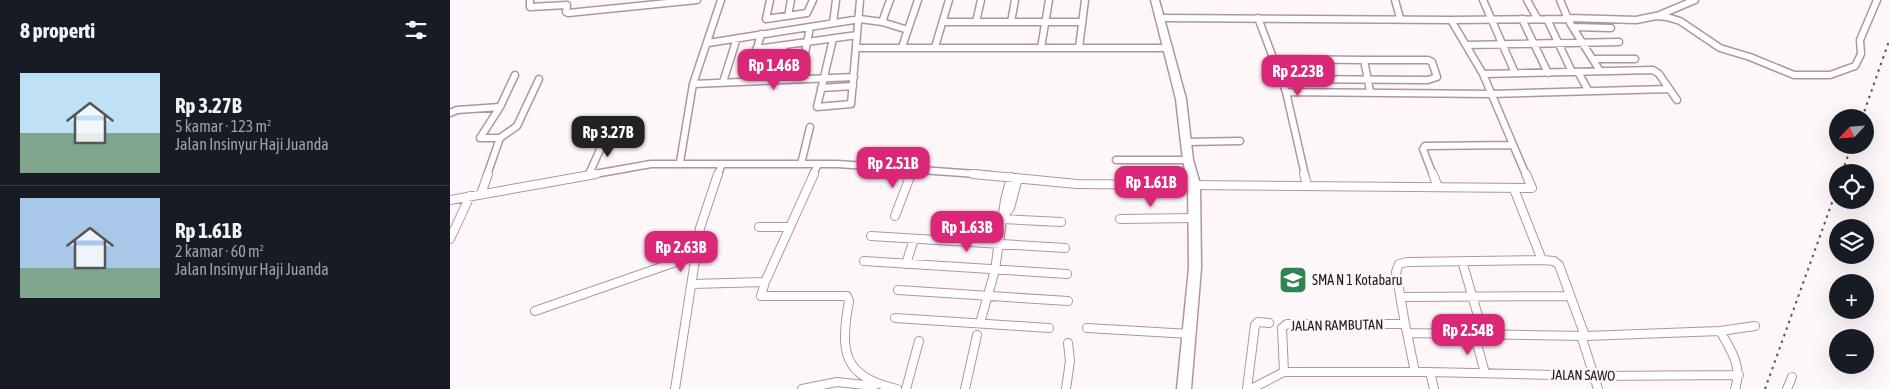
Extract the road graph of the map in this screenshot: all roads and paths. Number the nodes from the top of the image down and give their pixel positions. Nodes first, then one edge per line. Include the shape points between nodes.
1 (530, 0) edge
2 (698, 0) edge
3 (721, 0) edge
4 (770, 0) edge
5 (791, 0) edge
6 (813, 0) edge
7 (836, 0) edge
8 (860, 0) edge
9 (866, 0) edge
10 (890, 0) edge
11 (918, 0) edge
12 (949, 0) edge
13 (981, 0) edge
14 (1015, 0) edge
15 (1049, 0) edge
16 (1085, 0) edge
17 (1155, 0) edge
18 (1394, 0) edge
19 (1483, 0) edge
20 (1527, 0) edge
21 (1560, 0) edge
22 (1695, 0) edge
23 (1877, 0) edge
24 (569, 2) edge
25 (640, 2) edge
26 (557, 3) edge
27 (788, 16) junction
28 (1656, 16) junction
29 (860, 17) junction
30 (1161, 18) junction
31 (1258, 18) junction
32 (1400, 18) junction
33 (1492, 18) junction
34 (1522, 18) junction
35 (1537, 18) junction
36 (1548, 19) junction
37 (1452, 20) junction
38 (882, 22) junction
39 (944, 22) junction
40 (976, 22) junction
41 (1011, 22) junction
42 (1045, 22) junction
43 (1082, 22) junction
44 (833, 23) junction
45 (1571, 23) junction
46 (810, 26) junction
47 (1611, 28) dead end
48 (908, 30) junction
49 (760, 34) junction
50 (857, 35) junction
51 (737, 38) junction
52 (833, 39) junction
53 (808, 41) junction
54 (1619, 42) dead end
55 (708, 43) junction
56 (1583, 43) junction
57 (1503, 44) junction
58 (1532, 44) junction
59 (1558, 44) junction
60 (784, 45) junction
61 (857, 45) junction
62 (902, 45) junction
63 (936, 45) junction
64 (1467, 45) junction
65 (1041, 46) junction
66 (1079, 46) junction
67 (1169, 46) junction
68 (756, 49) junction
69 (1275, 59) junction
70 (1593, 59) junction
71 (1635, 59) dead end
72 (1364, 60) junction
73 (1600, 71) junction
74 (1575, 72) junction
75 (1515, 73) junction
76 (1548, 73) junction
77 (1483, 74) junction
78 (515, 75) dead end
79 (854, 77) junction
80 (1368, 78) junction
81 (539, 79) dead end
82 (800, 79) junction
83 (825, 79) junction
84 (1281, 79) junction
85 (748, 81) junction
86 (775, 81) junction
87 (723, 82) junction
88 (694, 84) junction
89 (853, 86) junction
90 (822, 88) junction
91 (1668, 89) junction
92 (1588, 90) junction
93 (1370, 91) junction
94 (1286, 92) junction
95 (1490, 94) junction
96 (1677, 100) dead end
97 (500, 106) junction
98 (450, 113) edge
99 (810, 127) dead end
100 (607, 134) dead end
101 (500, 138) junction
102 (1240, 141) dead end
103 (1187, 142) junction
104 (1512, 145) junction
105 (1116, 160) dead end
106 (1188, 160) junction
107 (680, 162) junction
108 (801, 164) junction
109 (818, 164) junction
110 (721, 166) junction
111 (912, 170) junction
112 (589, 174) junction
113 (1014, 178) junction
114 (1194, 184) junction
115 (1307, 185) junction
116 (1438, 187) junction
117 (1514, 189) junction
118 (481, 194) junction
119 (470, 196) junction
120 (450, 200) edge
121 (895, 216) dead end
122 (1003, 218) junction
123 (1195, 218) junction
124 (1120, 219) dead end
125 (1061, 222) dead end
126 (759, 227) dead end
127 (788, 227) junction
128 (871, 236) dead end
129 (914, 239) junction
130 (450, 240) edge
131 (1000, 243) junction
132 (1065, 248) dead end
133 (696, 255) junction
134 (1542, 260) junction
135 (864, 261) dead end
136 (1462, 261) junction
137 (906, 264) junction
138 (995, 270) junction
139 (1067, 274) dead end
140 (765, 282) junction
141 (692, 284) junction
142 (898, 290) dead end
143 (1472, 296) junction
144 (1570, 296) junction
145 (987, 297) junction
146 (1401, 297) junction
147 (1068, 302) dead end
148 (536, 311) dead end
149 (895, 318) dead end
150 (980, 323) junction
151 (1269, 324) dead end
152 (1755, 326) dead end
153 (1049, 328) dead end
154 (1087, 328) dead end
155 (1406, 328) junction
156 (1720, 331) junction
157 (1478, 333) junction
158 (1190, 334) junction
159 (977, 336) dead end
160 (1583, 336) junction
161 (919, 341) dead end
162 (1068, 343) dead end
163 (1284, 372) junction
164 (1415, 372) junction
165 (1430, 372) junction
166 (1485, 373) junction
167 (1740, 374) junction
168 (1593, 376) junction
169 (1792, 377) dead end
170 (879, 386) junction
171 (676, 389) edge
172 (802, 389) edge
173 (897, 389) edge
174 (906, 389) edge
175 (965, 389) edge
176 (1066, 389) edge
177 (1184, 389) edge
178 (1247, 389) edge
179 (1252, 389) edge
180 (1434, 389) edge
181 (1598, 389) edge
182 (1735, 389) edge
183 (1787, 389) edge

1 - 26 street via 530,7
2 - 25 street
3 - 55 street
4 - 27 street via 766,19
5 - 27 street
6 - 27 street via 809,12
7 - 44 street
8 - 29 street
9 - 29 street
10 - 38 street
11 - 48 street
12 - 39 street
13 - 40 street
14 - 41 street
15 - 42 street
16 - 43 street
17 - 30 highway
18 - 32 street
19 - 33 street
20 - 35 street
21 - 45 street
22 - 28 street
23 - 28 street via 1860,40 1861,54 1855,66 1830,75 1788,74 1720,48 1680,21
24 - 25 street via 568,13 622,9
24 - 26 street
28 - 45 street
29 - 38 street
29 - 44 street
29 - 50 street
30 - 31 street
30 - 67 highway
31 - 32 street
31 - 69 street
32 - 37 street
33 - 34 street
33 - 37 street
33 - 57 street
34 - 35 street
34 - 58 street
35 - 36 street
36 - 45 street
36 - 59 street
37 - 64 street
38 - 48 street
39 - 40 street
39 - 63 street
40 - 41 street
41 - 42 street
42 - 43 street
42 - 65 street
43 - 66 street
44 - 46 street
45 - 47 street
45 - 56 street
46 - 49 street
46 - 53 street
48 - 62 street
49 - 51 street
49 - 68 street
50 - 52 street
50 - 61 street
51 - 55 street
51 - 87 street
52 - 53 street
52 - 83 street
53 - 60 street
53 - 82 street
54 - 56 street
55 - 88 street
56 - 59 street
56 - 70 street
57 - 58 street
57 - 64 street
57 - 75 street
58 - 59 street
58 - 76 street
59 - 74 street
60 - 68 street
60 - 86 street
61 - 62 street
61 - 79 street
62 - 63 street
63 - 65 street
64 - 77 street
65 - 66 street
66 - 67 street
67 - 103 highway
68 - 85 street
69 - 72 street
69 - 84 street
70 - 71 street
70 - 73 street
72 - 80 street
72 - 80 street via 1428,60 1432,62 1437,77 1428,80
73 - 74 street
73 - 91 street via 1653,70
74 - 76 street
74 - 92 street
75 - 76 street
75 - 77 street
77 - 95 street
78 - 97 street
79 - 83 street
79 - 89 street
80 - 84 street
80 - 93 street
81 - 101 street via 517,126
82 - 83 street
82 - 86 street
83 - 90 street
84 - 94 street
85 - 86 street
85 - 87 street
87 - 88 street
88 - 107 street
89 - 90 street
89 - 90 street via 849,105 816,107
91 - 92 street
91 - 96 street
92 - 95 street
93 - 94 street
93 - 95 street
94 - 115 street
95 - 104 street
97 - 98 street
97 - 101 street via 480,138
99 - 108 street
100 - 112 street
101 - 118 street
102 - 103 street
103 - 106 highway
104 - 116 street via 1425,146 1423,149
104 - 117 street via 1532,188
105 - 106 street
106 - 114 highway
107 - 110 street
107 - 112 street
108 - 109 street
108 - 110 street
109 - 111 street
109 - 127 street
110 - 133 street via 703,219
111 - 113 street
111 - 121 street
112 - 118 street
113 - 114 street via 1077,184
113 - 122 street
114 - 115 street
114 - 123 highway
115 - 116 street
116 - 117 street
117 - 134 street
118 - 119 street
119 - 120 street
119 - 130 street
122 - 125 street
122 - 131 street
123 - 124 street
123 - 158 highway
126 - 127 street
127 - 140 street
128 - 129 street
129 - 131 street
129 - 137 street
131 - 132 street
131 - 138 street
133 - 141 street
133 - 148 street
134 - 136 street
134 - 144 street via 1559,265
135 - 137 street
136 - 143 street
136 - 146 street via 1399,264 1396,272
137 - 138 street
138 - 139 street
138 - 145 street
140 - 141 street
140 - 170 street via 762,296 847,296 843,335 845,350 858,373
141 - 171 street
142 - 145 street
143 - 144 street
143 - 146 street
143 - 157 street
144 - 160 street
145 - 147 street
145 - 150 street
146 - 155 street
149 - 150 street
150 - 153 street
151 - 178 street via 1255,324
152 - 156 street, JALAN RAMBUTAN
154 - 158 street
155 - 157 street, JALAN RAMBUTAN
155 - 163 street, JALAN RAMBUTAN via 1287,324 1282,328
155 - 164 street
156 - 160 street, JALAN RAMBUTAN
156 - 167 street via 1732,349
157 - 160 street, JALAN RAMBUTAN
157 - 166 street
158 - 177 highway
159 - 175 street
160 - 168 street
161 - 174 street
162 - 176 street via 1070,361
163 - 164 street, JALAN SAWO
163 - 179 street, JALAN SAWO
164 - 165 street, JALAN SAWO
165 - 166 street, JALAN SAWO
165 - 180 street
166 - 168 street, JALAN SAWO
167 - 168 street, JALAN SAWO
167 - 182 street
168 - 181 street
169 - 183 street
170 - 172 street via 838,382
170 - 173 street

